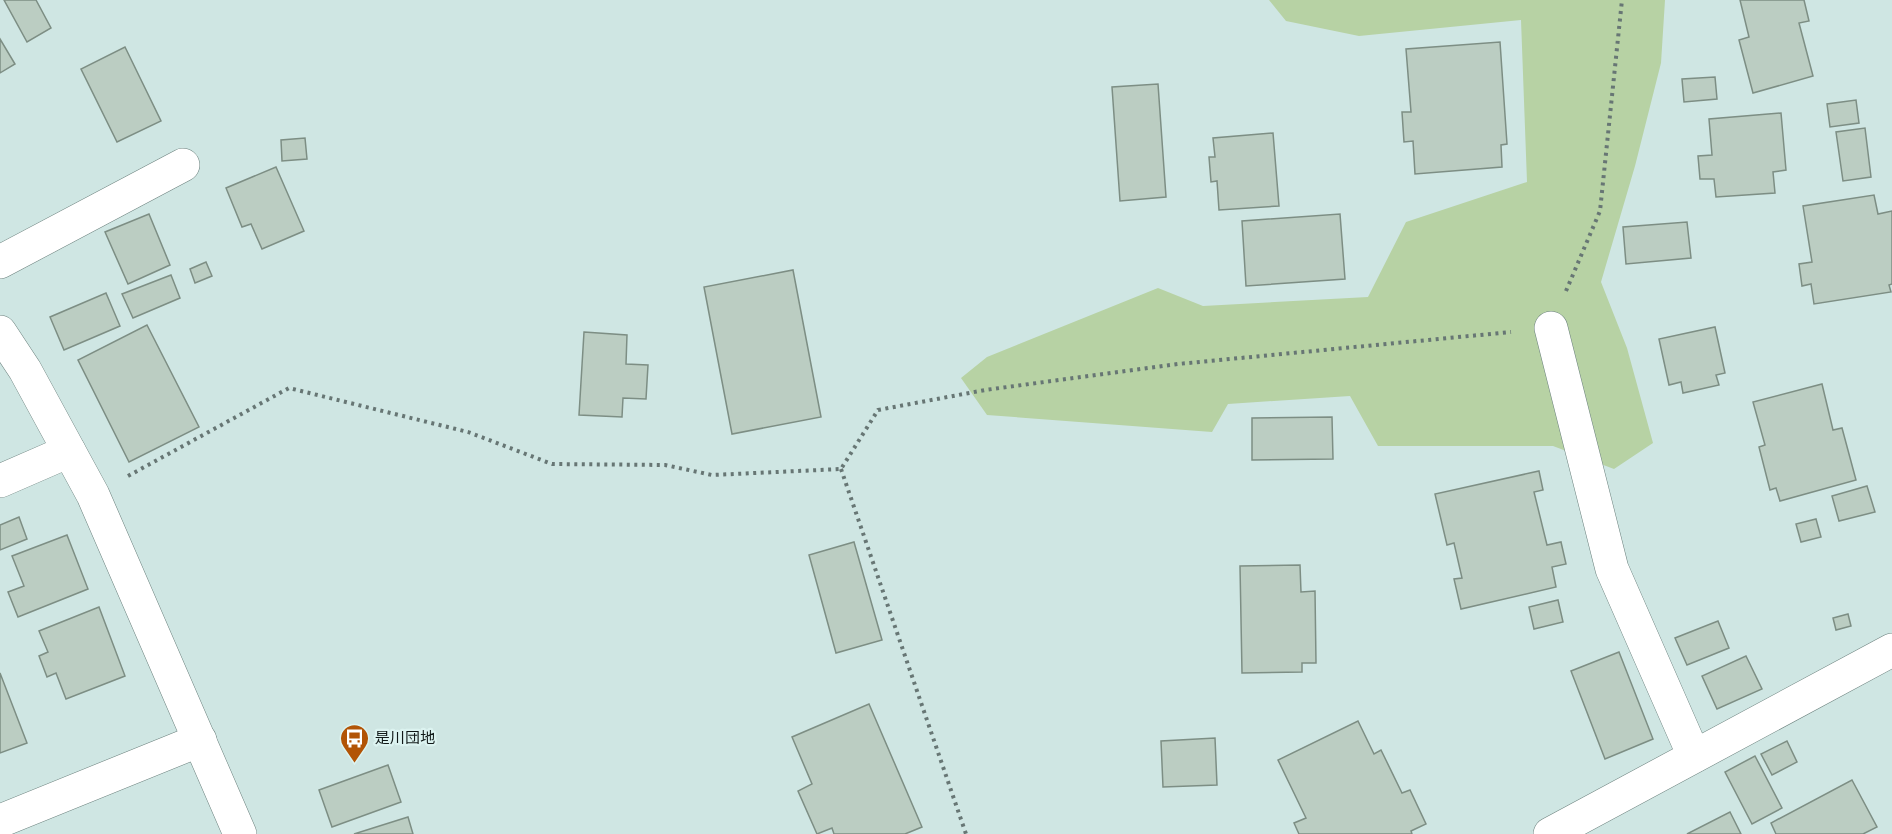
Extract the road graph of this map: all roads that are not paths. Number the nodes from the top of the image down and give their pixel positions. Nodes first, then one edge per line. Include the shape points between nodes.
1 (183, 165) dead end
2 (0, 262) edge
3 (1551, 328) road end
4 (0, 332) edge
5 (69, 451) junction
6 (0, 481) edge
7 (1892, 650) edge
8 (200, 740) junction
9 (1694, 756) junction
10 (0, 821) edge
11 (1601, 821) edge
12 (240, 834) edge
13 (1550, 834) edge

1 - 2 street
3 - 9 street via 1612,569
4 - 5 street
5 - 6 street
5 - 8 street via 93,495
7 - 9 street
8 - 10 street
8 - 12 street
9 - 11 street
11 - 13 street

